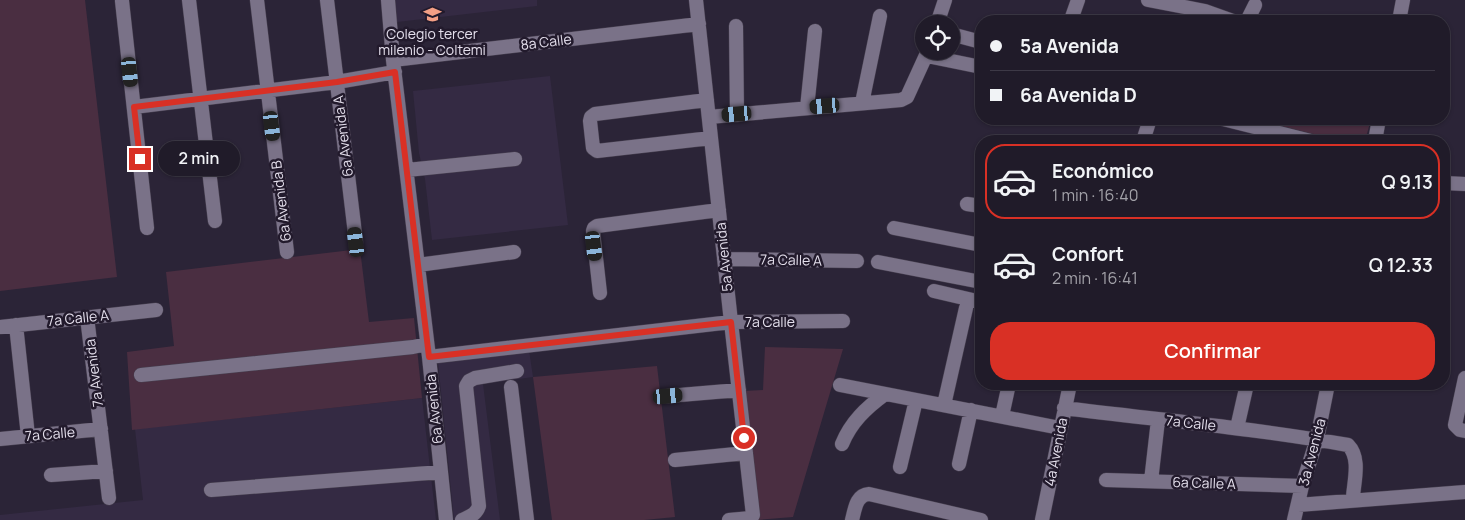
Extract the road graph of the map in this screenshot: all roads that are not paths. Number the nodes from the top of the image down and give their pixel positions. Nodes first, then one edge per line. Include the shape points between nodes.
1 (189, 0) edge
2 (257, 0) edge
3 (327, 0) edge
4 (388, 0) edge
5 (696, 0) edge
6 (945, 0) edge
7 (1078, 0) edge
8 (1148, 0) edge
9 (1403, 0) edge
10 (122, 1) dead end
11 (1255, 5) dead end
12 (1195, 10) edge
13 (940, 15) edge
14 (1073, 15) edge
15 (1212, 15) edge
16 (1250, 15) edge
17 (1400, 15) edge
18 (880, 16) dead end
19 (699, 24) junction
20 (736, 26) dead end
21 (815, 31) dead end
22 (960, 36) edge
23 (975, 40) edge
24 (925, 60) edge
25 (951, 60) edge
26 (394, 66) junction
27 (975, 66) edge
28 (337, 82) junction
29 (268, 90) junction
30 (200, 99) junction
31 (707, 100) junction
32 (862, 103) junction
33 (134, 107) junction
34 (807, 108) junction
35 (737, 114) junction
36 (709, 117) junction
37 (1247, 125) edge
38 (1287, 135) edge
39 (711, 138) junction
40 (515, 159) dead end
41 (407, 170) junction
42 (1450, 183) edge
43 (1465, 184) edge
44 (967, 204) dead end
45 (975, 205) edge
46 (719, 210) junction
47 (215, 221) dead end
48 (147, 228) dead end
49 (894, 228) dead end
50 (356, 242) dead end
51 (975, 244) edge
52 (287, 252) dead end
53 (514, 252) dead end
54 (724, 259) junction
55 (857, 261) dead end
56 (878, 262) dead end
57 (418, 266) junction
58 (975, 281) edge
59 (934, 292) dead end
60 (600, 293) dead end
61 (975, 301) edge
62 (966, 308) dead end
63 (156, 310) dead end
64 (87, 317) junction
65 (843, 321) dead end
66 (731, 322) junction
67 (16, 325) junction
68 (0, 327) edge
69 (428, 350) junction
70 (517, 371) dead end
71 (141, 375) dead end
72 (1465, 378) edge
73 (840, 385) dead end
74 (511, 387) dead end
75 (739, 390) junction
76 (1008, 390) edge
77 (1068, 390) edge
78 (1246, 390) edge
79 (1327, 390) edge
80 (885, 394) junction
81 (668, 396) dead end
82 (916, 400) junction
83 (944, 405) junction
84 (1064, 408) junction
85 (971, 410) junction
86 (1002, 416) junction
87 (1158, 420) junction
88 (1060, 428) junction
89 (1237, 428) junction
90 (101, 429) junction
91 (1465, 431) edge
92 (28, 436) junction
93 (0, 439) edge
94 (1317, 440) junction
95 (842, 444) dead end
96 (746, 454) junction
97 (675, 460) dead end
98 (959, 464) dead end
99 (900, 467) dead end
100 (106, 471) junction
101 (441, 472) junction
102 (51, 475) dead end
103 (1106, 480) dead end
104 (1151, 481) junction
105 (1302, 486) junction
106 (211, 490) dead end
107 (1465, 492) edge
108 (1352, 497) dead end
109 (109, 498) dead end
110 (1298, 505) junction
111 (446, 520) edge
112 (462, 520) edge
113 (527, 520) edge
114 (729, 520) edge
115 (852, 520) edge
116 (981, 520) edge
117 (1042, 520) edge
118 (1294, 520) edge

1 - 30 street
2 - 29 street, 6a Avenida B
3 - 28 street, 6a Avenida A
4 - 26 street, 6a Avenida
5 - 19 street, 5a Avenida
6 - 13 street
7 - 14 street
8 - 12 street
9 - 17 street
10 - 33 street
11 - 16 street
12 - 15 street
18 - 32 street
19 - 26 street, 8a Calle
19 - 31 street, 5a Avenida
20 - 35 street
21 - 34 street
22 - 23 street
24 - 32 street via 907,97
25 - 27 street
26 - 28 street, 8a Calle
26 - 41 street, 6a Avenida
28 - 29 street, 8a Calle
28 - 50 street, 6a Avenida A
29 - 30 street, 8a Calle
29 - 52 street, 6a Avenida B
30 - 33 street, 8a Calle
30 - 47 street
31 - 36 street, 5a Avenida
31 - 39 street via 595,114 590,121 593,148 597,151
32 - 34 street
33 - 48 street
34 - 35 street
35 - 36 street
36 - 39 street, 5a Avenida
37 - 38 street
39 - 46 street, 5a Avenida
40 - 41 street
41 - 57 street, 6a Avenida
42 - 43 street
44 - 45 street
46 - 54 street, 5a Avenida
46 - 60 street via 594,228
49 - 51 street
53 - 57 street
54 - 55 street, 7a Calle A
54 - 66 street, 5a Avenida
56 - 58 street
57 - 69 street, 6a Avenida
59 - 61 street
62 - 83 street
63 - 64 street, 7a Calle A
64 - 67 street, 7a Calle A
64 - 90 street, 7a Avenida
65 - 66 street, 7a Calle
66 - 69 street, 7a Calle
66 - 75 street, 5a Avenida
67 - 68 street, 7a Calle A
67 - 92 street
69 - 71 street, 7a Calle via 412,347
69 - 101 street, 6a Avenida
70 - 112 street via 475,378 466,386 479,506 477,511
72 - 91 street via 1455,425
73 - 80 street
74 - 113 street
75 - 81 street
75 - 96 street, 5a Avenida
76 - 86 street
77 - 84 street, 4a Avenida
78 - 89 street
79 - 94 street, 3a Avenida
80 - 82 street
80 - 95 street via 858,417
82 - 83 street
82 - 99 street
83 - 85 street
84 - 87 street, 7a Calle
84 - 88 street, 4a Avenida
85 - 86 street
85 - 98 street
86 - 88 street
87 - 89 street, 7a Calle
87 - 104 street
88 - 117 street, 4a Avenida
89 - 94 street, 7a Calle
90 - 92 street, 7a Calle
90 - 100 street, 7a Avenida
92 - 93 street, 7a Calle
94 - 105 street, 3a Avenida
94 - 108 street, 7a Calle via 1348,445 1352,449 1355,460
96 - 97 street
96 - 114 street, 5a Avenida via 753,514 750,518
100 - 102 street
100 - 109 street, 7a Avenida
101 - 106 street
101 - 111 street, 6a Avenida
103 - 104 street, 6a Calle A
104 - 105 street, 6a Calle A
105 - 110 street, 3a Avenida
107 - 110 street
110 - 118 street, 3a Avenida
115 - 116 street via 859,498 869,494

